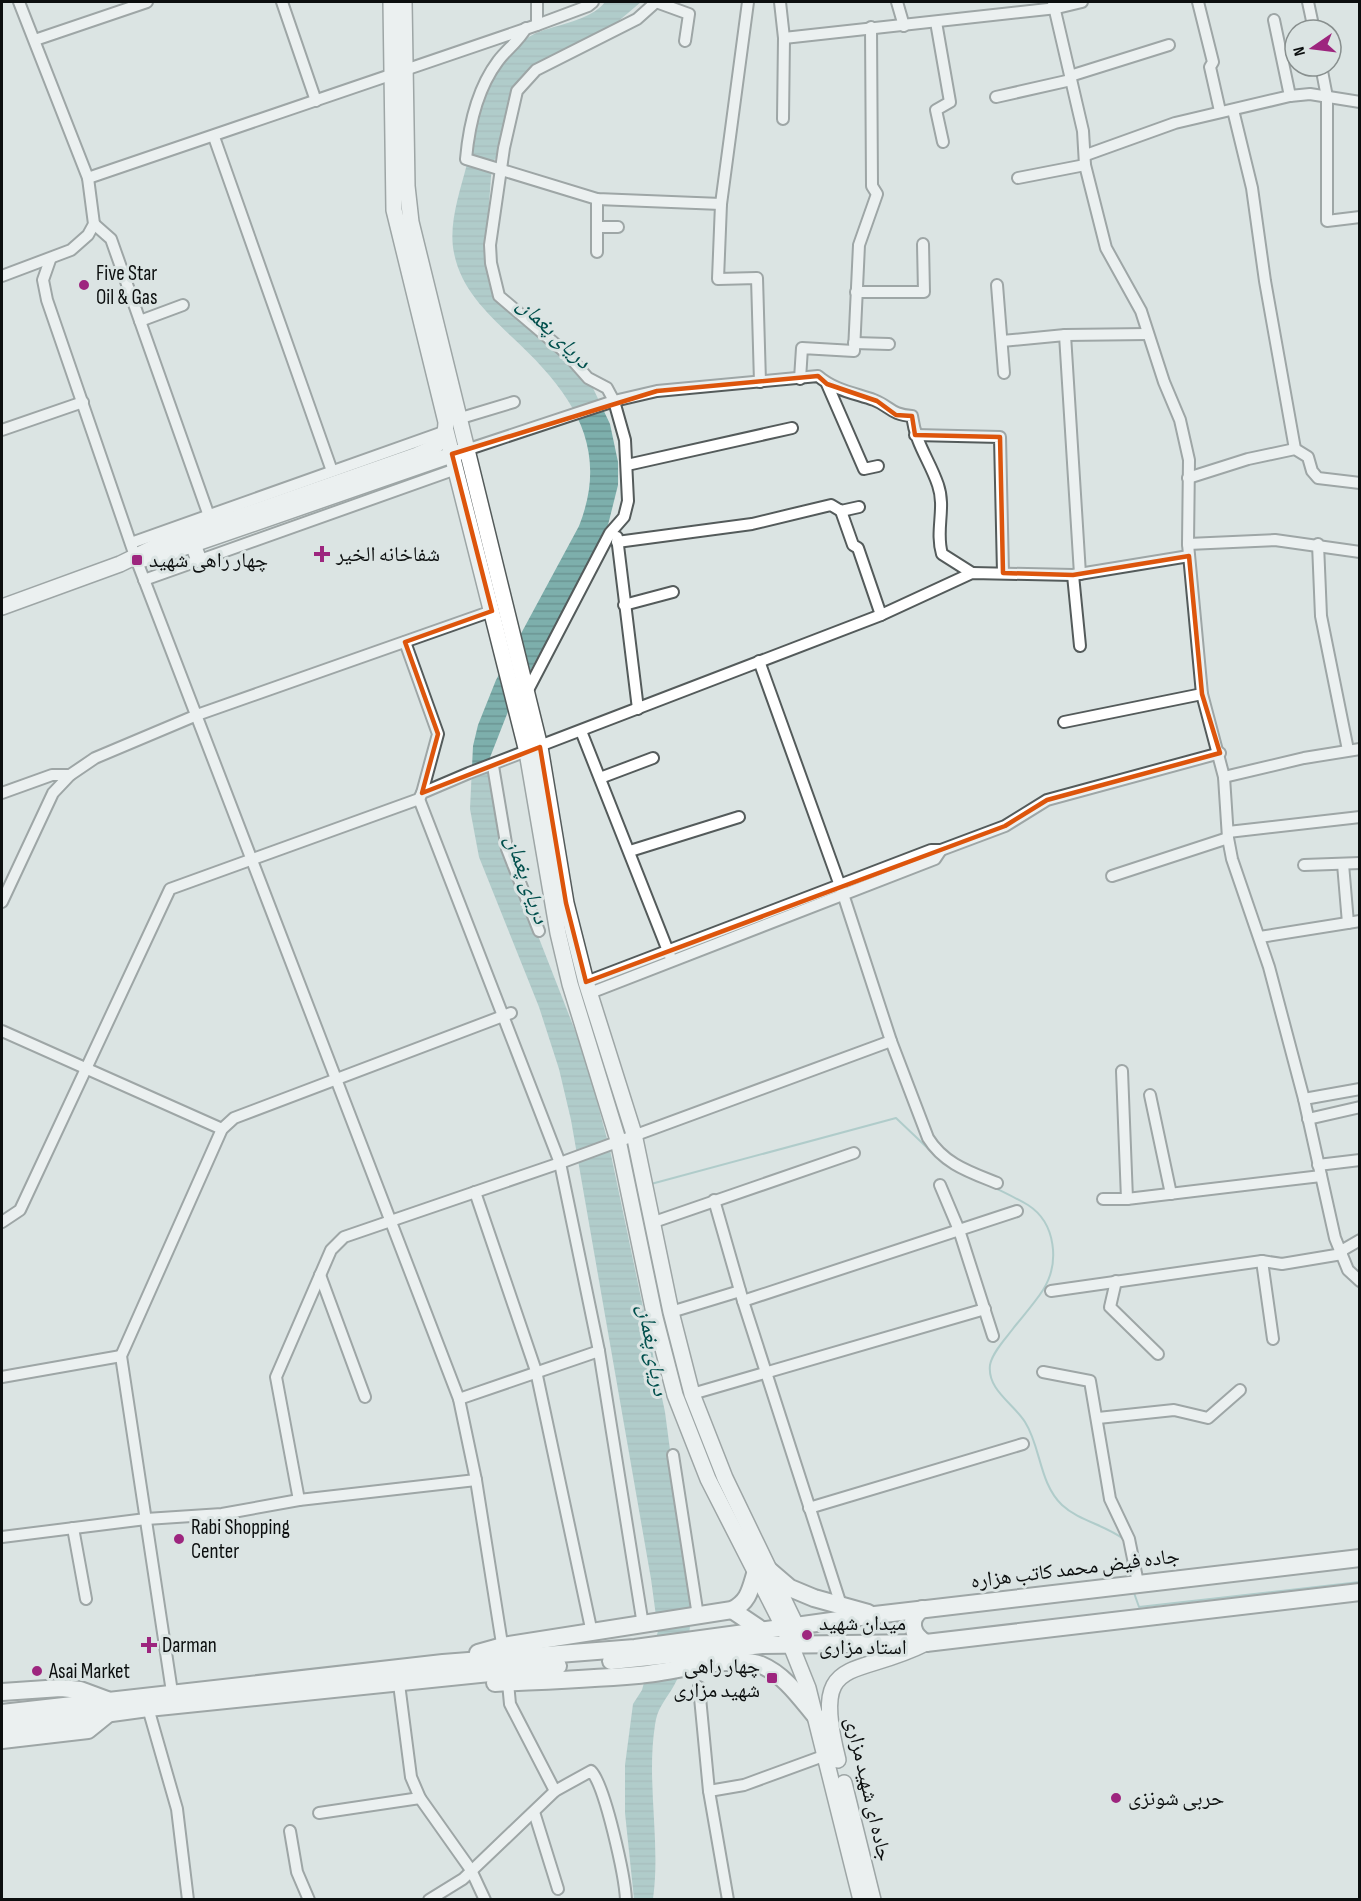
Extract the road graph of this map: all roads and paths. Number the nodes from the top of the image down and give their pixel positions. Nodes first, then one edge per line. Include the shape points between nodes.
1 (19, 2) edge
2 (147, 2) edge
3 (282, 2) edge
4 (391, 2) edge
5 (404, 2) edge
6 (537, 2) edge
7 (593, 2) edge
8 (656, 2) edge
9 (748, 2) edge
10 (780, 2) edge
11 (897, 2) edge
12 (1082, 2) edge
13 (1198, 2) edge
14 (1308, 2) edge
15 (1053, 4) edge
16 (1311, 18) edge
17 (1274, 20) dead end
18 (936, 22) junction
19 (537, 25) junction
20 (904, 26) junction
21 (871, 27) junction
22 (526, 28) junction
23 (784, 38) junction
24 (35, 40) junction
25 (685, 42) dead end
26 (1169, 45) dead end
27 (399, 72) junction
28 (1070, 78) junction
29 (1323, 78) edge
30 (1290, 96) junction
31 (996, 97) dead end
32 (1327, 97) junction
33 (316, 101) junction
34 (1359, 102) edge
35 (1233, 110) junction
36 (1220, 111) junction
37 (783, 119) dead end
38 (214, 136) junction
39 (943, 142) dead end
40 (1085, 160) junction
41 (497, 169) junction
42 (88, 178) junction
43 (1018, 178) dead end
44 (597, 199) junction
45 (721, 204) junction
46 (1359, 217) edge
47 (94, 224) junction
48 (597, 227) junction
49 (618, 227) dead end
50 (923, 244) dead end
51 (597, 252) dead end
52 (50, 260) junction
53 (2, 276) edge
54 (997, 285) dead end
55 (856, 292) junction
56 (183, 305) dead end
57 (140, 321) junction
58 (1148, 334) junction
59 (1065, 335) junction
60 (1002, 341) junction
61 (854, 343) junction
62 (888, 344) dead end
63 (1004, 373) dead end
64 (800, 379) junction
65 (760, 382) junction
66 (827, 384) junction
67 (83, 402) junction
68 (514, 402) dead end
69 (609, 403) junction
70 (461, 418) junction
71 (792, 428) dead end
72 (2, 430) edge
73 (446, 431) junction
74 (915, 435) junction
75 (1295, 448) junction
76 (469, 449) junction
77 (408, 451) junction
78 (454, 462) junction
79 (627, 465) junction
80 (878, 466) dead end
81 (332, 471) junction
82 (1188, 478) junction
83 (398, 481) junction
84 (1359, 483) edge
85 (859, 507) dead end
86 (841, 511) junction
87 (209, 516) junction
88 (616, 526) junction
89 (169, 535) junction
90 (617, 542) junction
91 (193, 544) junction
92 (1318, 544) junction
93 (1189, 550) junction
94 (1359, 552) edge
95 (134, 553) junction
96 (199, 560) junction
97 (972, 573) junction
98 (1003, 573) junction
99 (1076, 575) junction
100 (144, 580) junction
101 (673, 592) dead end
102 (624, 605) junction
103 (2, 607) edge
104 (492, 611) junction
105 (881, 615) junction
106 (405, 642) junction
107 (1080, 646) dead end
108 (759, 661) junction
109 (1202, 694) junction
110 (521, 697) junction
111 (638, 709) junction
112 (197, 715) junction
113 (1064, 722) dead end
114 (581, 731) junction
115 (1359, 749) edge
116 (534, 750) junction
117 (1348, 750) junction
118 (1220, 753) junction
119 (653, 758) dead end
120 (491, 766) junction
121 (70, 776) junction
122 (1224, 777) junction
123 (600, 778) junction
124 (2, 793) edge
125 (421, 796) junction
126 (739, 817) dead end
127 (1359, 817) edge
128 (1228, 835) junction
129 (630, 851) junction
130 (254, 860) junction
131 (1359, 863) edge
132 (1342, 864) junction
133 (1304, 865) dead end
134 (1112, 876) dead end
135 (841, 889) junction
136 (2, 902) edge
137 (1354, 922) edge
138 (539, 931) dead end
139 (1260, 937) junction
140 (668, 950) junction
141 (672, 961) junction
142 (588, 988) junction
143 (507, 1015) junction
144 (2, 1030) edge
145 (891, 1041) junction
146 (86, 1070) junction
147 (1122, 1071) dead end
148 (335, 1078) junction
149 (1359, 1089) edge
150 (1150, 1095) dead end
151 (1304, 1099) junction
152 (1359, 1107) edge
153 (1308, 1119) junction
154 (222, 1129) junction
155 (634, 1134) junction
156 (618, 1140) junction
157 (854, 1153) dead end
158 (1359, 1160) edge
159 (560, 1162) junction
160 (1318, 1165) junction
161 (1321, 1176) junction
162 (997, 1183) dead end
163 (940, 1185) dead end
164 (475, 1192) junction
165 (1171, 1194) junction
166 (1103, 1199) dead end
167 (1127, 1199) junction
168 (714, 1200) junction
169 (1017, 1211) dead end
170 (390, 1220) junction
171 (2, 1222) edge
172 (654, 1222) junction
173 (959, 1230) junction
174 (1359, 1240) edge
175 (1341, 1252) junction
176 (1262, 1261) junction
177 (320, 1275) junction
178 (1116, 1281) junction
179 (1359, 1281) edge
180 (1051, 1291) dead end
181 (742, 1296) junction
182 (985, 1309) junction
183 (672, 1312) junction
184 (993, 1336) dead end
185 (1273, 1339) dead end
186 (599, 1351) junction
187 (1158, 1354) dead end
188 (121, 1356) junction
189 (536, 1371) junction
190 (766, 1371) junction
191 (1042, 1372) dead end
192 (2, 1377) edge
193 (1240, 1390) dead end
194 (692, 1394) junction
195 (365, 1397) dead end
196 (459, 1399) junction
197 (1098, 1418) junction
198 (1023, 1444) dead end
199 (673, 1455) dead end
200 (476, 1480) junction
201 (298, 1500) junction
202 (809, 1508) junction
203 (146, 1519) junction
204 (74, 1528) junction
205 (2, 1537) edge
206 (1359, 1558) edge
207 (762, 1572) junction
208 (1138, 1583) junction
209 (1359, 1592) edge
210 (86, 1599) dead end
211 (841, 1605) junction
212 (922, 1609) junction
213 (732, 1610) junction
214 (874, 1615) junction
215 (696, 1617) junction
216 (648, 1624) junction
217 (790, 1627) junction
218 (763, 1630) junction
219 (592, 1633) junction
220 (926, 1643) junction
221 (798, 1644) junction
222 (698, 1653) junction
223 (505, 1665) junction
224 (399, 1684) junction
225 (312, 1685) junction
226 (699, 1687) dead end
227 (2, 1692) edge
228 (172, 1692) junction
229 (108, 1707) junction
230 (147, 1708) junction
231 (2, 1713) edge
232 (56, 1715) junction
233 (817, 1718) junction
234 (2, 1728) edge
235 (2, 1740) edge
236 (826, 1755) junction
237 (555, 1791) junction
238 (709, 1791) junction
239 (420, 1798) junction
240 (534, 1812) junction
241 (319, 1813) dead end
242 (290, 1831) dead end
243 (471, 1870) junction
244 (558, 1889) dead end
245 (188, 1899) edge
246 (309, 1899) edge
247 (429, 1899) edge
248 (485, 1899) edge
249 (626, 1899) edge
250 (728, 1899) edge
251 (861, 1899) edge
252 (873, 1899) edge

1 - 24 street
2 - 24 street
3 - 33 street
4 - 27 main road
5 - 27 main road
6 - 19 street
7 - 19 street
8 - 25 street via 688,14
8 - 41 street via 637,19 536,70 517,91
9 - 45 street
10 - 23 street
11 - 20 street
12 - 15 street
13 - 36 street
14 - 16 street
15 - 18 street
15 - 28 street
17 - 30 street
18 - 20 street
18 - 39 street via 950,102 936,110
19 - 22 street
20 - 21 street
21 - 23 street
21 - 55 street via 872,186 877,194 861,235
22 - 27 street
22 - 41 street via 520,40 501,56 479,93 466,159
23 - 37 street
24 - 42 street
26 - 28 street
27 - 33 street
27 - 70 main road via 411,222
27 - 73 main road via 394,210
28 - 31 street
28 - 40 street
29 - 32 street
30 - 32 street
30 - 35 street
32 - 34 street
32 - 46 street via 1327,220
33 - 38 street
35 - 36 street
35 - 75 street via 1252,188
36 - 40 street via 1138,134
38 - 42 street
38 - 81 street
40 - 43 street
40 - 58 street via 1106,248 1141,311
41 - 44 street
41 - 69 street via 490,245 499,296 566,353 588,378 607,388
42 - 47 street
44 - 45 street
44 - 48 street
45 - 65 street via 718,279 757,278
47 - 52 street via 71,250
47 - 57 street via 111,239
48 - 49 street
48 - 51 street
50 - 55 street via 924,292
52 - 53 street
52 - 67 street via 43,280 47,300
54 - 60 street
55 - 61 street
56 - 57 street
57 - 87 street
58 - 59 street
58 - 82 street via 1180,420 1189,460
59 - 60 street
59 - 99 street
60 - 63 street
61 - 62 street
61 - 64 street via 851,352 802,348
64 - 65 street
64 - 66 street via 818,376
65 - 69 street via 657,391
66 - 74 street via 877,401 896,415 912,416
66 - 80 street via 864,469
67 - 72 street
67 - 95 street
68 - 70 street
69 - 76 street
69 - 79 street via 625,440
70 - 76 main road
71 - 79 street
73 - 77 main road via 436,447
73 - 78 main road
74 - 97 street via 938,486 941,507 937,539 942,554
74 - 98 street via 1000,437
75 - 82 street
75 - 84 street via 1308,456 1318,478
76 - 78 main road
76 - 110 main road via 514,641
77 - 81 street
77 - 89 main road
78 - 83 main road
78 - 104 main road
79 - 88 street via 628,501 624,517
81 - 87 street
82 - 93 street
83 - 91 main road
83 - 96 street
85 - 86 street
86 - 90 street via 831,505 752,524
86 - 105 street
87 - 89 street
88 - 90 street
88 - 110 street
89 - 95 main road
90 - 102 street
91 - 95 main road via 162,555
91 - 96 main road
92 - 93 street via 1275,540
92 - 94 street
92 - 117 street via 1321,616
93 - 99 street
93 - 109 street
95 - 100 street
95 - 103 main road via 120,564
96 - 100 street
97 - 98 street
97 - 105 street
98 - 99 street
99 - 107 street
100 - 112 street
101 - 102 street
102 - 111 street
104 - 106 street
104 - 110 main road
105 - 108 street
106 - 112 street
106 - 125 street via 438,734
108 - 111 street
108 - 135 street
109 - 113 street
109 - 118 street
110 - 116 main road
111 - 114 street
112 - 121 street via 95,758
112 - 130 street
114 - 116 street
114 - 123 street
115 - 117 street
116 - 120 street
116 - 142 main road
116 - 156 main road via 558,933
117 - 122 street
118 - 122 street
118 - 135 street via 1047,800 1005,826 941,850 931,850
119 - 123 street
120 - 125 street
120 - 138 street via 507,849
121 - 124 street via 52,775
121 - 136 street via 53,793
122 - 128 street
123 - 129 street
125 - 130 street
125 - 143 street
126 - 129 street
127 - 128 street
128 - 134 street
128 - 139 street via 1232,859
129 - 140 street
130 - 146 street via 170,889
130 - 148 street
131 - 132 street
132 - 133 street
132 - 137 street
135 - 140 street
135 - 141 street
135 - 145 street
137 - 139 street
139 - 151 street
140 - 141 street
140 - 142 street
141 - 142 street
142 - 155 main road
143 - 148 street
143 - 159 street
144 - 146 street
145 - 155 street
145 - 162 street via 935,1150 960,1168
146 - 154 street
146 - 171 street via 20,1210
147 - 167 street
148 - 154 street via 234,1118
148 - 170 street
149 - 151 street
150 - 165 street
151 - 153 street
152 - 153 street
153 - 160 street
154 - 188 street
155 - 156 street
155 - 172 main road
156 - 159 street
156 - 207 main road via 675,1395 708,1479
157 - 168 street
158 - 160 street
159 - 164 street
159 - 186 street
160 - 161 street
161 - 165 street
161 - 175 street
163 - 173 street
164 - 170 street
164 - 189 street
165 - 167 street
166 - 167 street
168 - 172 street
168 - 181 street
169 - 173 street
170 - 177 street via 344,1237 331,1250
170 - 196 street
172 - 183 main road
173 - 181 street
173 - 182 street
174 - 175 street
175 - 176 street via 1282,1263
175 - 179 street via 1348,1270
176 - 178 street
176 - 185 street
177 - 195 street
177 - 201 street via 276,1377
178 - 180 street
178 - 187 street via 1110,1306
181 - 183 street
181 - 190 street
182 - 184 street
182 - 190 street
183 - 194 main road
186 - 189 street
186 - 216 street
188 - 192 street
188 - 203 street
189 - 196 street
189 - 219 street
190 - 194 street
190 - 202 street
191 - 197 street via 1090,1382
193 - 197 street via 1208,1418 1174,1410
194 - 207 main road
196 - 200 street
197 - 208 street via 1110,1499 1129,1539
198 - 202 street
199 - 215 street
200 - 201 street
200 - 223 street
201 - 203 street via 222,1514
202 - 211 street
203 - 204 street
203 - 228 street
204 - 205 street
204 - 210 street
206 - 208 main road, جاده فیض محمد کاتب هزاره
207 - 211 main road via 790,1588
207 - 213 main road via 748,1597
207 - 217 main road, جاده ای شهید مزاری
208 - 212 main road, جاده فیض محمد کاتب هزاره
209 - 220 main road
211 - 214 main road
212 - 214 main road, جاده فیض محمد کاتب هزاره
212 - 220 main road via 914,1617 913,1628
213 - 215 main road
213 - 218 main road
214 - 217 main road, جاده فیض محمد کاتب هزاره
215 - 216 main road
216 - 219 main road
217 - 218 main road, جاده فیض محمد کاتب هزاره
217 - 221 main road, جاده ای شهید مزاری
218 - 222 main road, جاده فیض محمد کاتب هزاره
219 - 223 main road
220 - 221 main road
220 - 252 main road, جاده ای شهید مزاری via 903,1655 853,1668 840,1676 829,1696 834,1745
221 - 222 main road
221 - 233 main road, جاده ای شهید مزاری
222 - 223 main road via 637,1661
222 - 233 main road via 730,1662 759,1664 772,1671
223 - 224 main road
223 - 225 main road via 443,1663
223 - 237 street via 510,1704
224 - 225 main road
224 - 239 street via 411,1777
225 - 228 main road
225 - 230 main road
226 - 238 street
227 - 229 main road via 80,1690
228 - 229 main road
229 - 230 main road
229 - 232 main road
229 - 235 main road via 88,1730
230 - 245 street via 177,1809
231 - 232 main road
232 - 234 main road
233 - 236 main road, جاده ای شهید مزاری
236 - 238 street via 744,1785
236 - 251 main road, جاده ای شهید مزاری
237 - 240 street
237 - 249 street via 593,1773 625,1876
238 - 250 street
239 - 241 street
239 - 243 street
240 - 243 street
240 - 244 street
242 - 246 street via 297,1872
243 - 247 street
243 - 248 street

